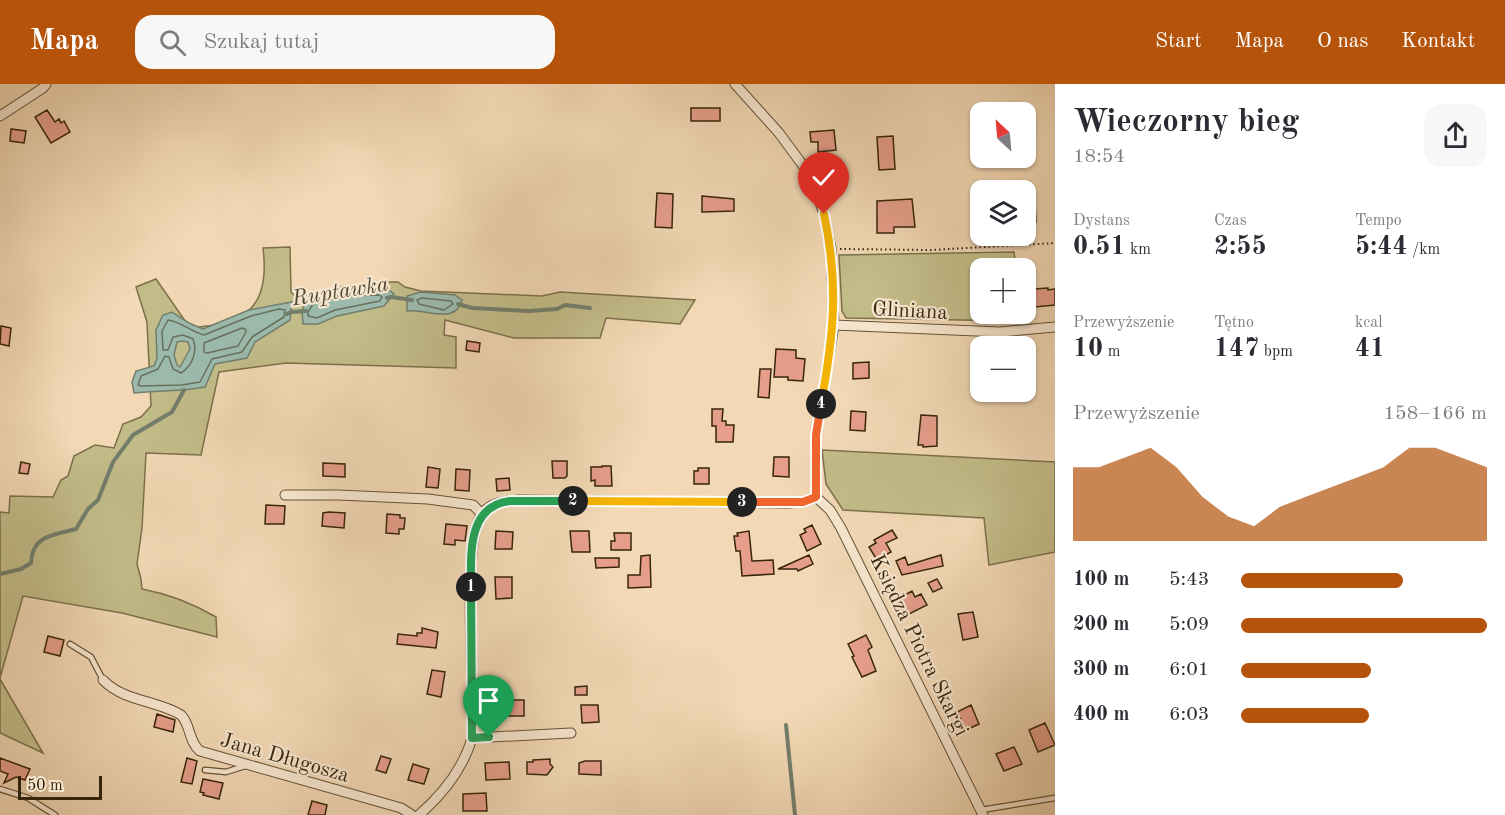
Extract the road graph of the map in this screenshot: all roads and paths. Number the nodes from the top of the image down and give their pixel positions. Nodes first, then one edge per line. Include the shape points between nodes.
1 (46, 84) edge
2 (735, 84) edge
3 (0, 116) edge
4 (1055, 243) edge
5 (831, 248) junction
6 (834, 324) junction
7 (1055, 327) edge
8 (285, 495) dead end
9 (816, 497) junction
10 (482, 514) junction
11 (70, 644) dead end
12 (103, 680) joint
13 (571, 733) dead end
14 (472, 738) junction
15 (248, 765) junction
16 (205, 770) dead end
17 (0, 789) edge
18 (1055, 798) edge
19 (982, 813) edge
20 (55, 815) edge
21 (412, 815) edge
22 (419, 815) edge

1 - 3 street
2 - 5 street via 810,175
4 - 5 path via 930,250
5 - 6 street
6 - 7 street, Gliniana via 1000,332
6 - 9 street via 816,435
8 - 10 street via 428,499 473,505
9 - 10 street via 777,503 519,500 494,504
9 - 19 street, Księdza Piotra Skargi via 841,528
10 - 14 street via 476,525 472,555
11 - 12 lane via 91,657
12 - 15 street, Jana Długosza via 132,698 181,715 200,751
13 - 14 street
14 - 22 street via 451,782
15 - 16 lane via 226,772
15 - 21 street, Jana Długosza via 401,808
17 - 20 lane via 28,798
18 - 19 lane

